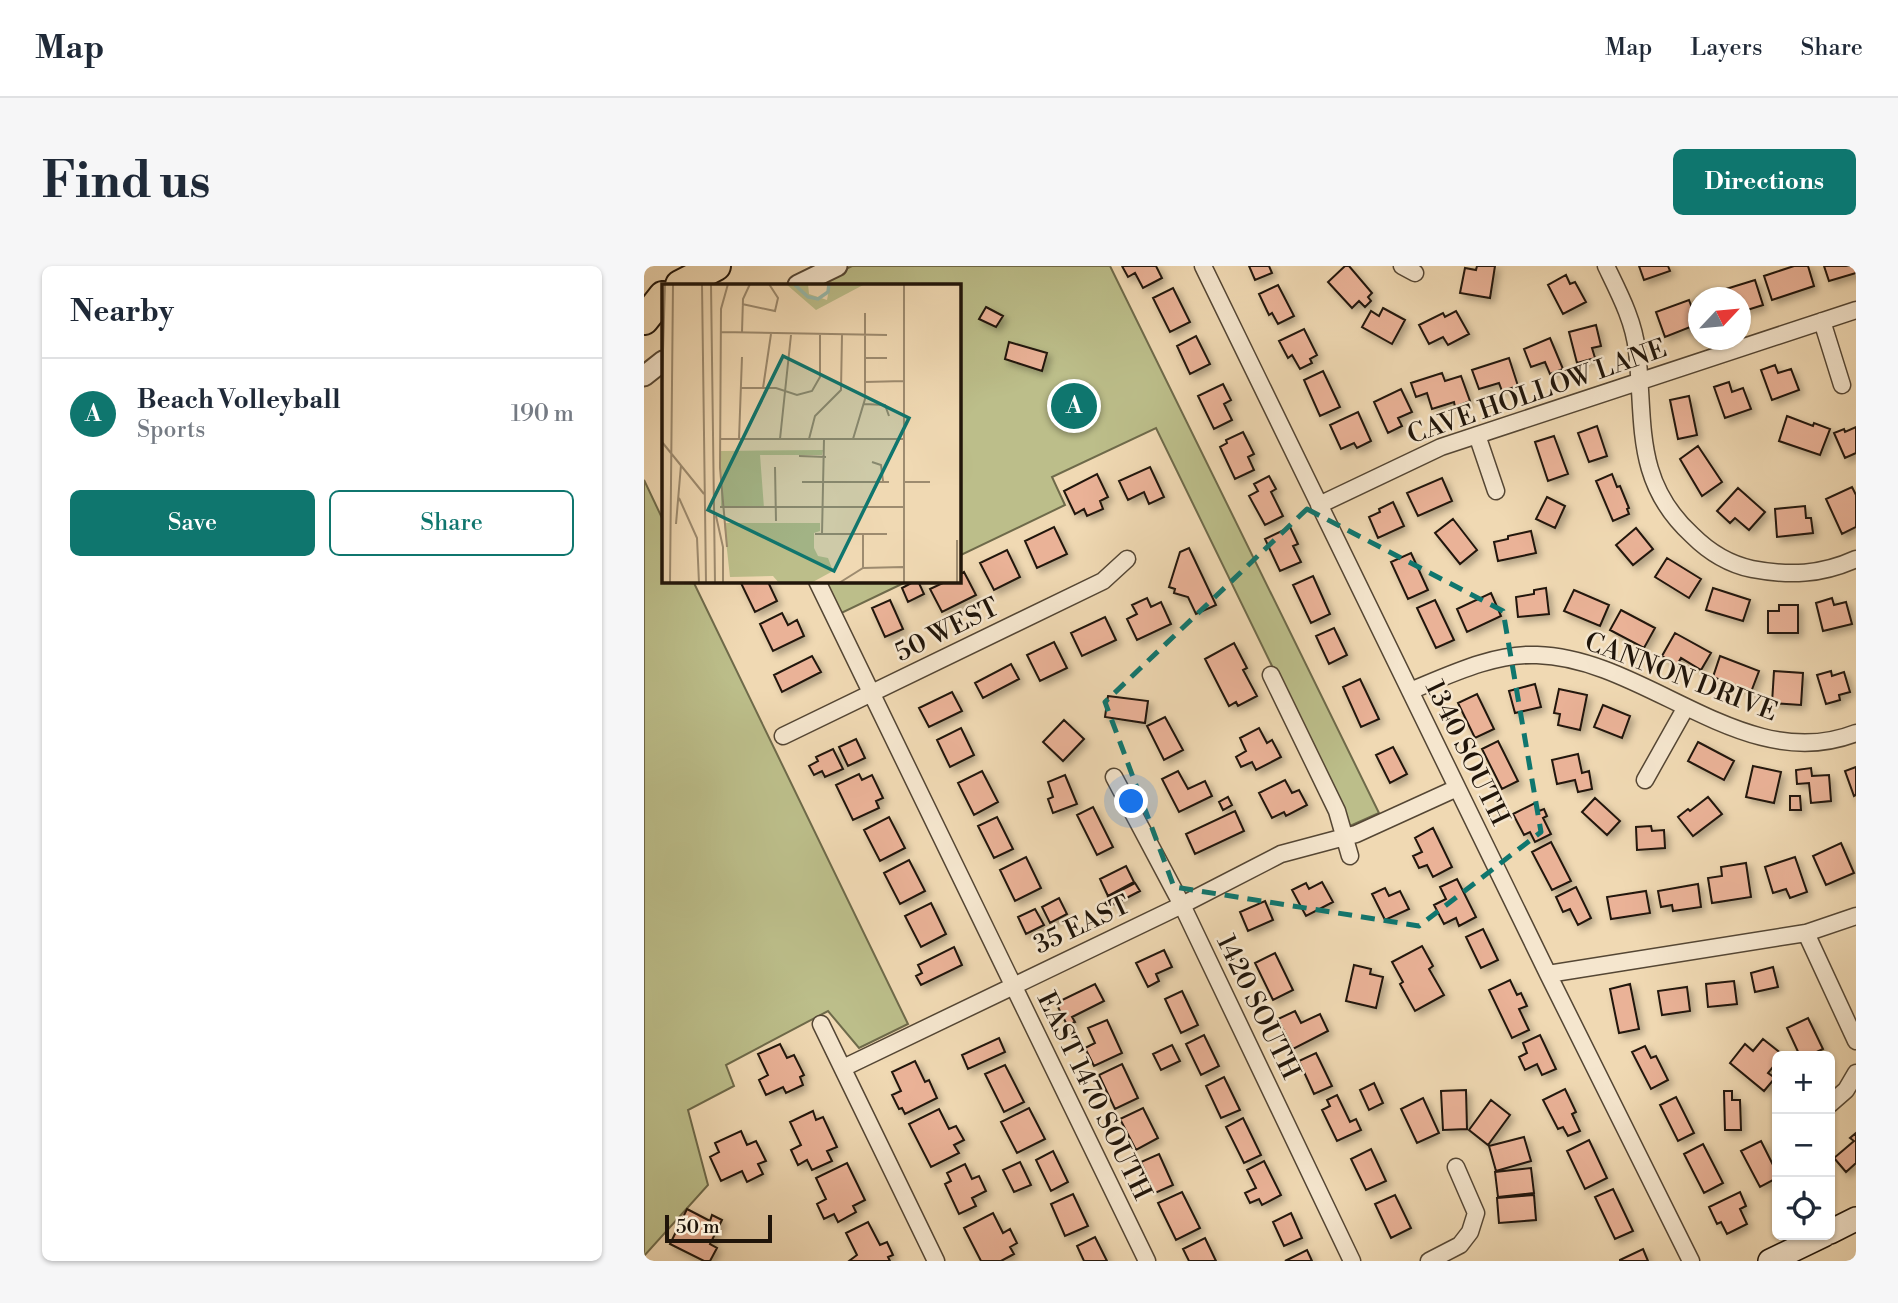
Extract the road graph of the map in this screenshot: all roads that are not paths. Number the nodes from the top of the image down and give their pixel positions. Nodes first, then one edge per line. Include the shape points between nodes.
1 (685, 266) edge
2 (716, 266) edge
3 (837, 266) edge
4 (1203, 266) edge
5 (1606, 266) edge
6 (672, 284) edge
7 (682, 284) edge
8 (801, 284) edge
9 (662, 295) edge
10 (662, 296) edge
11 (644, 304) edge
12 (1856, 310) edge
13 (644, 320) edge
14 (1822, 321) junction
15 (662, 362) edge
16 (644, 376) edge
17 (1638, 381) junction
18 (1842, 386) dead end
19 (1477, 435) junction
20 (1496, 491) dead end
21 (1319, 505) junction
22 (1127, 559) dead end
23 (1856, 559) edge
24 (818, 583) edge
25 (1271, 675) dead end
26 (1410, 691) junction
27 (871, 694) junction
28 (1686, 707) junction
29 (1856, 733) edge
30 (783, 736) dead end
31 (1114, 778) dead end
32 (1646, 780) dead end
33 (1457, 788) junction
34 (1346, 837) junction
35 (1350, 856) dead end
36 (1182, 905) junction
37 (1856, 916) edge
38 (1806, 933) junction
39 (1548, 974) junction
40 (1013, 985) junction
41 (821, 1024) dead end
42 (1856, 1041) edge
43 (843, 1068) junction
44 (1856, 1073) edge
45 (1835, 1100) edge
46 (1457, 1167) dead end
47 (1856, 1219) edge
48 (1835, 1230) edge
49 (1814, 1240) edge
50 (936, 1261) edge
51 (1147, 1261) edge
52 (1352, 1261) edge
53 (1429, 1261) edge
54 (1691, 1261) edge
55 (1770, 1261) edge

1 - 6 highway
2 - 7 highway
3 - 8 street
4 - 21 street, 1340 SOUTH
5 - 17 street via 1632,324
9 - 11 highway
10 - 13 highway
12 - 14 street, CAVE HOLLOW LANE
14 - 17 street, CAVE HOLLOW LANE
14 - 18 street
15 - 16 street
17 - 19 street, CAVE HOLLOW LANE
17 - 23 street via 1651,475 1664,504 1704,547 1745,568 1776,574 1819,572
19 - 20 street
19 - 21 street, CAVE HOLLOW LANE via 1441,447
21 - 26 street, 1340 SOUTH
22 - 27 street, 50 WEST via 1103,581
24 - 27 street, EAST 1470 SOUTH
25 - 34 street
26 - 28 street, CANNON DRIVE via 1471,668 1536,655 1577,660
26 - 33 street, 1340 SOUTH
27 - 30 street, 50 WEST
27 - 40 street, EAST 1470 SOUTH
28 - 29 street, CANNON DRIVE via 1772,740 1822,742
28 - 32 street
31 - 36 street, 1420 SOUTH
33 - 34 street, 35 EAST
33 - 39 street, 1340 SOUTH
34 - 35 street
34 - 36 street, 35 EAST via 1281,854
36 - 40 street, 35 EAST
36 - 52 street, 1420 SOUTH
37 - 38 street
38 - 39 street
38 - 42 street
39 - 54 street, 1340 SOUTH
40 - 43 street, 35 EAST
40 - 51 street, EAST 1470 SOUTH
41 - 43 street
43 - 50 street
44 - 45 street
46 - 53 street via 1476,1213 1460,1245
47 - 48 main road
49 - 55 main road

